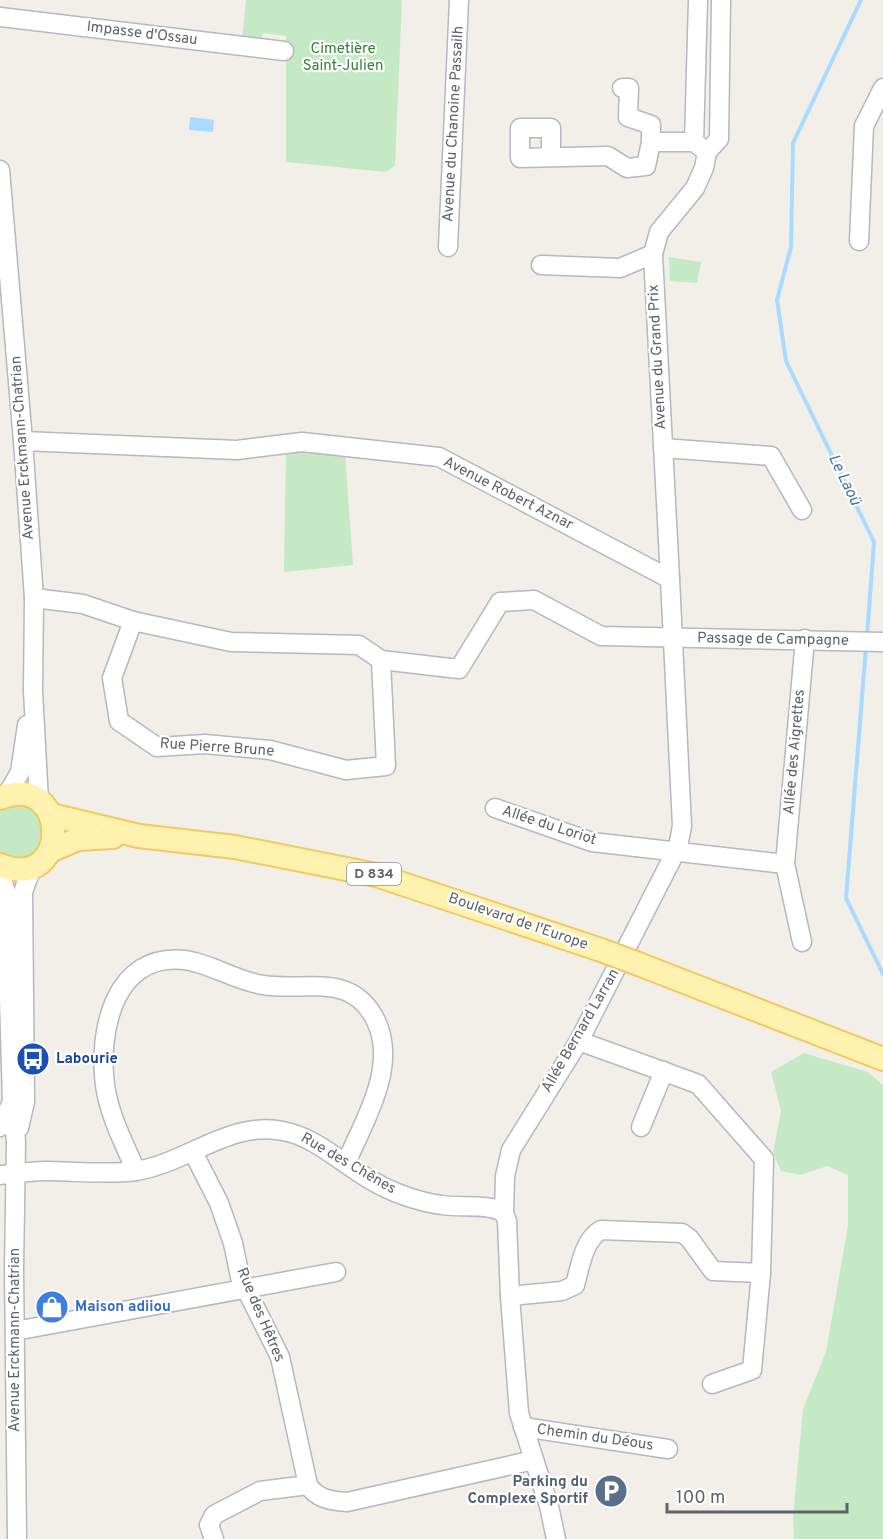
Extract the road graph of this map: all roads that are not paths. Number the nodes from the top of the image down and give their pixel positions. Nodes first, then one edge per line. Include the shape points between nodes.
1 (459, 0) edge
2 (699, 0) edge
3 (721, 0) edge
4 (0, 17) edge
5 (284, 51) dead end
6 (622, 88) dead end
7 (883, 88) edge
8 (651, 142) junction
9 (700, 147) junction
10 (551, 157) dead end
11 (0, 170) edge
12 (859, 241) dead end
13 (448, 247) dead end
14 (653, 254) junction
15 (541, 265) dead end
16 (8, 356) edge
17 (23, 441) junction
18 (663, 447) junction
19 (802, 510) dead end
20 (670, 579) junction
21 (34, 598) junction
22 (133, 621) junction
23 (674, 638) junction
24 (805, 639) junction
25 (871, 642) edge
26 (381, 660) junction
27 (33, 691) junction
28 (3, 796) edge
29 (45, 808) junction
30 (495, 808) dead end
31 (139, 836) junction
32 (50, 851) junction
33 (675, 852) junction
34 (785, 864) junction
35 (0, 866) edge
36 (32, 867) junction
37 (0, 871) edge
38 (801, 942) dead end
39 (579, 1041) junction
40 (883, 1059) edge
41 (664, 1071) junction
42 (12, 1102) junction
43 (0, 1127) edge
44 (641, 1127) dead end
45 (16, 1142) junction
46 (193, 1152) junction
47 (346, 1163) junction
48 (136, 1171) junction
49 (8, 1174) edge
50 (504, 1213) junction
51 (336, 1272) dead end
52 (761, 1273) junction
53 (246, 1289) junction
54 (510, 1296) junction
55 (15, 1331) junction
56 (712, 1384) dead end
57 (523, 1427) junction
58 (668, 1449) dead end
59 (534, 1460) junction
60 (308, 1485) junction
61 (17, 1539) edge
62 (214, 1539) edge
63 (555, 1539) edge

1 - 13 street, Avenue du Chanoine Passailh
2 - 9 street
3 - 9 street via 719,139
4 - 5 street, Impasse d'Ossau
6 - 8 street via 628,88 628,117 651,125
7 - 12 street via 864,126
8 - 9 street
8 - 10 street via 646,166 627,168 608,156
9 - 14 street, Avenue du Grand Prix via 704,168 695,188 659,232
11 - 16 street, Avenue Erckmann-Chatrian
14 - 15 street via 620,268
14 - 18 street, Avenue du Grand Prix
16 - 17 street, Avenue Erckmann-Chatrian
17 - 20 street, Avenue Robert Aznar via 237,450 302,442 439,457
17 - 21 street, Avenue Erckmann-Chatrian
18 - 19 street via 771,456
18 - 20 street, Avenue du Grand Prix
20 - 23 street
21 - 22 street via 83,604
21 - 27 street, Avenue Erckmann-Chatrian
22 - 26 street via 231,642 358,645
22 - 26 street, Rue Pierre Brune via 112,678 119,721 157,747 205,744 270,750 346,770 386,766
23 - 24 street, Passage de Campagne
23 - 26 street, Passage de Campagne via 601,636 534,600 500,603 459,669
23 - 33 street, Allée Bernard Larran via 682,826
24 - 25 street, Passage de Campagne
24 - 34 street, Allée des Aigrettes
27 - 28 street, Avenue Erckmann-Chatrian via 20,772
27 - 29 street, Avenue Erckmann-Chatrian
28 - 29 main road, Boulevard de l'Europe via 29,796
29 - 31 main road, Boulevard de l'Europe / D 834
29 - 32 main road via 55,827
30 - 33 street, Allée du Loriot via 592,842
31 - 32 main road, Boulevard de l'Europe / D 834 via 78,839
31 - 40 main road, Boulevard de l'Europe / D 834, bridge via 235,847 376,874 601,950
32 - 36 main road, Boulevard de l'Europe
33 - 34 street
33 - 39 street, Allée Bernard Larran
34 - 38 street, Allée des Aigrettes
35 - 36 main road via 20,870
36 - 45 street, Avenue Erckmann-Chatrian via 23,892 25,1102
37 - 42 street, Avenue Erckmann-Chatrian via 6,893
39 - 41 street
39 - 50 street, Allée Bernard Larran via 511,1150 505,1176
41 - 44 street
41 - 52 street via 698,1084 764,1159
42 - 43 street
42 - 45 street, Avenue Erckmann-Chatrian
45 - 49 street, Avenue Erckmann-Chatrian
46 - 47 street, Rue des Chênes via 238,1132 281,1130 297,1134
46 - 48 street, Rue des Chênes
46 - 53 street, Rue des Hêtres via 219,1203
47 - 48 street via 382,1071 382,1045 369,1009 356,995 341,988 261,985 185,960 145,967 130,978 115,998 106,1024 105,1086
47 - 50 street, Rue des Chênes via 379,1185 410,1197 442,1205 489,1207
48 - 49 street, Rue des Chênes
49 - 55 street, Avenue Erckmann-Chatrian
50 - 54 street, Allée Bernard Larran
51 - 53 street
52 - 54 street via 713,1271 682,1233 601,1230 589,1241 575,1285 562,1291
52 - 56 street via 752,1370
53 - 55 street
53 - 60 street, Rue des Hêtres via 280,1358
54 - 57 street, Allée Bernard Larran
55 - 61 street, Avenue Erckmann-Chatrian
57 - 58 street, Chemin du Déous
57 - 59 street, Allée Bernard Larran
59 - 60 street via 347,1502 322,1498
59 - 63 street, Allée Bernard Larran
60 - 62 street via 260,1491 214,1515 209,1525

